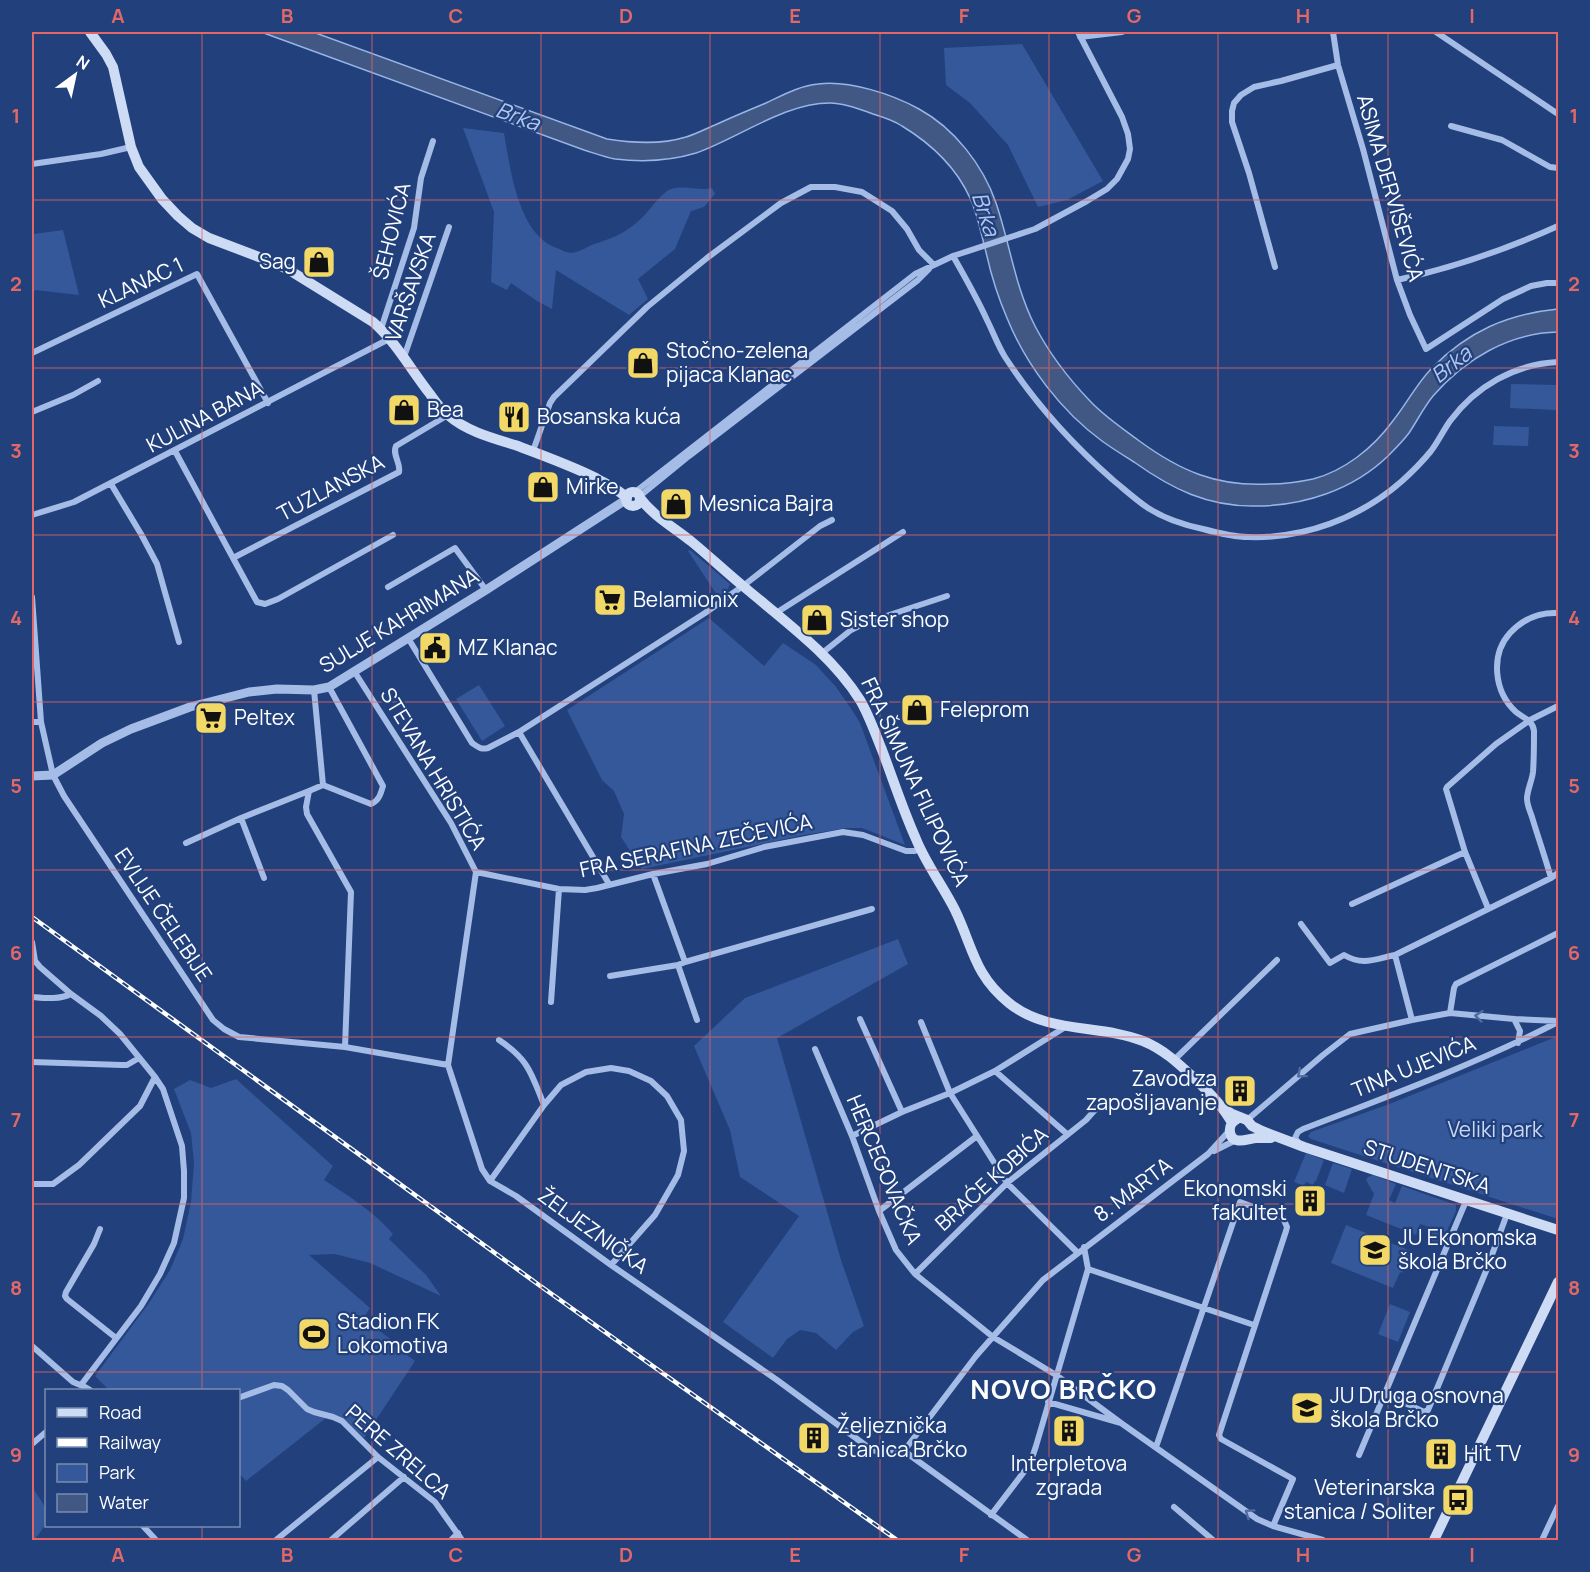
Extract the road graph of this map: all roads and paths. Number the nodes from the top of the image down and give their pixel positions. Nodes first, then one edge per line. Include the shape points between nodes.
1 (90, 32) edge
2 (1122, 32) edge
3 (1333, 32) edge
4 (1436, 32) edge
5 (1079, 34) edge
6 (1338, 65) junction
7 (1558, 114) edge
8 (1452, 126) dead end
9 (434, 141) dead end
10 (131, 147) junction
11 (32, 164) edge
12 (1558, 168) edge
13 (449, 226) dead end
14 (1558, 226) edge
15 (953, 256) junction
16 (933, 264) junction
17 (1275, 267) dead end
18 (1397, 280) junction
19 (1558, 283) edge
20 (381, 329) junction
21 (389, 339) junction
22 (32, 353) edge
23 (404, 358) junction
24 (1558, 362) edge
25 (98, 381) dead end
26 (268, 403) junction
27 (32, 412) edge
28 (448, 416) junction
29 (175, 452) junction
30 (533, 452) junction
31 (111, 484) junction
32 (633, 498) junction
33 (32, 515) edge
34 (832, 520) dead end
35 (903, 532) dead end
36 (393, 535) dead end
37 (233, 558) junction
38 (743, 586) junction
39 (388, 587) dead end
40 (486, 590) junction
41 (947, 596) dead end
42 (32, 597) edge
43 (776, 613) junction
44 (1558, 613) edge
45 (408, 638) junction
46 (179, 642) dead end
47 (821, 654) junction
48 (354, 671) junction
49 (329, 687) junction
50 (314, 690) junction
51 (1558, 706) edge
52 (1530, 720) junction
53 (32, 722) edge
54 (41, 722) junction
55 (519, 732) junction
56 (32, 776) edge
57 (53, 776) junction
58 (323, 785) junction
59 (309, 791) junction
60 (241, 818) junction
61 (186, 843) dead end
62 (920, 848) junction
63 (1465, 852) junction
64 (476, 872) junction
65 (1558, 873) edge
66 (653, 874) junction
67 (264, 878) dead end
68 (1551, 878) junction
69 (609, 884) junction
70 (559, 889) junction
71 (1352, 904) dead end
72 (1488, 908) junction
73 (872, 909) dead end
74 (1301, 924) dead end
75 (1558, 933) edge
76 (32, 942) edge
77 (1395, 955) junction
78 (1277, 960) dead end
79 (33, 961) edge
80 (682, 964) junction
81 (610, 976) dead end
82 (70, 994) junction
83 (32, 998) edge
84 (551, 1002) dead end
85 (1450, 1013) junction
86 (860, 1019) dead end
87 (697, 1020) dead end
88 (1412, 1020) junction
89 (1514, 1020) junction
90 (1558, 1021) edge
91 (921, 1022) dead end
92 (1067, 1026) junction
93 (499, 1040) dead end
94 (1518, 1043) junction
95 (345, 1047) junction
96 (815, 1049) dead end
97 (139, 1058) junction
98 (1174, 1060) junction
99 (32, 1062) edge
100 (448, 1065) junction
101 (995, 1071) junction
102 (155, 1077) junction
103 (950, 1093) junction
104 (1102, 1102) dead end
105 (543, 1105) junction
106 (1220, 1105) junction
107 (902, 1112) junction
108 (1247, 1121) junction
109 (1231, 1127) junction
110 (1067, 1134) junction
111 (852, 1136) junction
112 (976, 1136) junction
113 (1284, 1139) junction
114 (1242, 1140) junction
115 (1304, 1147) junction
116 (1208, 1154) junction
117 (490, 1181) junction
118 (1007, 1183) junction
119 (32, 1184) edge
120 (1466, 1201) junction
121 (879, 1211) junction
122 (1507, 1214) junction
123 (100, 1229) dead end
124 (1558, 1230) edge
125 (1084, 1247) junction
126 (1078, 1253) junction
127 (610, 1265) junction
128 (1088, 1269) junction
129 (915, 1274) junction
130 (1558, 1282) edge
131 (1203, 1308) junction
132 (1254, 1325) junction
133 (993, 1337) junction
134 (116, 1338) junction
135 (32, 1346) edge
136 (1056, 1375) junction
137 (81, 1384) junction
138 (88, 1389) edge
139 (1384, 1393) junction
140 (240, 1397) edge
141 (1048, 1402) junction
142 (1120, 1423) junction
143 (45, 1433) edge
144 (32, 1444) edge
145 (1156, 1447) junction
146 (904, 1451) junction
147 (1359, 1455) dead end
148 (378, 1457) junction
149 (404, 1477) junction
150 (1558, 1506) edge
151 (1174, 1508) dead end
152 (991, 1515) junction
153 (1273, 1526) junction
154 (144, 1527) edge
155 (458, 1533) junction
156 (156, 1540) edge
157 (276, 1540) edge
158 (331, 1540) edge
159 (451, 1540) edge
160 (462, 1540) edge
161 (1027, 1540) edge
162 (1213, 1540) edge
163 (1323, 1540) edge
164 (1434, 1540) edge
165 (1542, 1540) edge

1 - 10 main road via 113,67
2 - 5 street
3 - 6 street, ASIMA DERVIŠEVIĆA
4 - 7 street
5 - 15 street via 1128,134 1128,159 1118,179 1035,229
6 - 17 street via 1248,90 1234,103 1233,122
6 - 18 street, ASIMA DERVIŠEVIĆA
8 - 12 street via 1502,140
9 - 20 street, ŠEHOVIĆA via 421,178 414,228
10 - 11 street
10 - 20 main road via 162,199 192,228 289,270
13 - 23 street, VARŠAVSKA
14 - 18 street via 1441,270
15 - 16 street
15 - 24 street via 1003,354 1056,424 1090,460 1150,509 1180,524 1224,534 1248,537 1304,532 1354,514 1402,481 1478,392 1515,370
16 - 30 street via 892,211 862,192 811,187 781,203 647,307 554,397
16 - 32 street via 918,280
18 - 19 street, ASIMA DERVIŠEVIĆA via 1426,349 1503,299 1531,286
20 - 21 main road
21 - 23 main road
21 - 26 street, KULINA BANA
22 - 26 street, KLANAC 1 via 197,274
23 - 28 main road
25 - 27 street
26 - 29 street, KULINA BANA
28 - 30 main road, FRA ŠIMUNA FILIPOVIĆA via 478,433
28 - 37 street, TUZLANSKA via 396,447 399,472
29 - 31 street, KULINA BANA
29 - 37 street
30 - 32 main road, FRA ŠIMUNA FILIPOVIĆA via 582,471
31 - 33 street, KULINA BANA via 74,502
31 - 46 street via 157,564
32 - 38 main road, FRA ŠIMUNA FILIPOVIĆA via 678,530
32 - 40 street, SULJE KAHRIMANA
34 - 38 street
35 - 43 street
36 - 37 street via 265,604 257,602
38 - 43 main road, FRA ŠIMUNA FILIPOVIĆA
38 - 55 street
39 - 40 street via 455,548
40 - 45 street, SULJE KAHRIMANA
41 - 47 street via 865,623
42 - 54 street, EVLIJE ČELEBIJE
43 - 47 main road, FRA ŠIMUNA FILIPOVIĆA
44 - 52 street via 1531,617 1517,625 1499,652 1499,684 1505,699
45 - 48 street, SULJE KAHRIMANA
45 - 55 street via 472,743 488,748
47 - 62 main road, FRA ŠIMUNA FILIPOVIĆA via 844,677 860,701
48 - 49 street, SULJE KAHRIMANA
48 - 64 street, STEVANA HRISTIĆA via 451,824
49 - 50 street, SULJE KAHRIMANA
49 - 58 street via 383,786 379,798 371,804
50 - 57 street, SULJE KAHRIMANA via 249,692 190,707 102,743
50 - 58 street
51 - 52 street
52 - 63 street via 1447,786
52 - 68 street via 1534,728 1533,773 1527,800
53 - 54 street
54 - 57 street, EVLIJE ČELEBIJE
55 - 69 street
56 - 57 street
57 - 95 street, EVLIJE ČELEBIJE via 213,1020 239,1037
58 - 59 street
59 - 60 street
59 - 95 street via 307,814 351,892
60 - 61 street
60 - 67 street
62 - 66 street, FRA SERAFINA ZEČEVIĆA via 906,851 843,832
62 - 92 main road, FRA ŠIMUNA FILIPOVIĆA via 955,911 984,977 1019,1010
63 - 71 street
63 - 72 street
64 - 70 street, FRA SERAFINA ZEČEVIĆA
64 - 100 street, STEVANA HRISTIĆA
65 - 68 street
66 - 69 street, FRA SERAFINA ZEČEVIĆA
66 - 80 street
68 - 72 street
69 - 70 street, FRA SERAFINA ZEČEVIĆA via 585,890
70 - 84 street
72 - 77 street
73 - 80 street
74 - 77 street via 1330,963 1344,955 1362,962
75 - 85 street via 1456,984
76 - 79 street
77 - 88 street
78 - 98 street
79 - 82 street
80 - 81 street
80 - 87 street
82 - 83 street
82 - 97 street via 120,1034
85 - 88 street, TINA UJEVIĆA
89 -> 85 street, TINA UJEVIĆA
86 - 107 street
88 -> 108 street, TINA UJEVIĆA via 1350,1034
89 - 90 street, TINA UJEVIĆA
89 - 94 street via 1520,1031
90 - 94 street, TINA UJEVIĆA
91 - 103 street
92 - 98 main road, FRA ŠIMUNA FILIPOVIĆA via 1142,1040
92 - 101 street
93 - 105 street via 527,1065
94 - 115 street, TINA UJEVIĆA via 1303,1129 1295,1138
95 - 100 street, EVLIJE ČELEBIJE
96 - 111 street, HERCEGOVAČKA
97 - 99 street via 127,1065
97 - 102 street
98 - 106 main road, FRA ŠIMUNA FILIPOVIĆA
100 - 117 street via 482,1169
101 - 103 street
101 - 110 street, BRAĆE KOBIĆA
102 - 119 street via 140,1106 79,1165 53,1184
102 - 134 street via 163,1089 182,1146 184,1198 174,1243 160,1274
103 - 107 street
103 - 112 street
104 - 110 street, BRAĆE KOBIĆA
105 - 117 street
105 - 127 street via 561,1084 586,1072 611,1068 651,1081 667,1096 681,1120 684,1152 678,1175 656,1215
106 - 108 main road, STUDENTSKA
106 - 109 main road
107 - 111 street
108 - 109 main road via 1235,1119
108 - 113 main road, STUDENTSKA
108 - 114 main road via 1252,1133
109 - 114 main road via 1231,1135
109 - 116 street
110 - 118 street, BRAĆE KOBIĆA
111 - 121 street, HERCEGOVAČKA
112 - 118 street
112 - 121 street
113 - 114 main road
113 - 115 main road, STUDENTSKA
114 - 116 street
115 - 120 main road, STUDENTSKA
116 - 125 street, 8. MARTA
117 - 127 street, ŽELJEZNIČKA
118 - 126 street
118 - 129 street, BRAĆE KOBIĆA
120 - 122 main road, STUDENTSKA
120 - 139 street
121 - 129 street, HERCEGOVAČKA via 896,1250
122 - 124 main road, STUDENTSKA
122 - 139 street via 1428,1410 1424,1412
123 - 134 street via 65,1296
125 - 126 street, 8. MARTA
125 - 128 street
126 - 133 street, 8. MARTA via 1043,1280
127 - 146 street, ŽELJEZNIČKA via 862,1444 881,1454
128 - 131 street
128 - 136 street
129 - 133 street, HERCEGOVAČKA
130 - 164 main road
131 - 132 street
131 - 132 street via 1240,1202 1283,1218 1287,1227
131 - 145 street
132 - 153 street via 1219,1435 1293,1479
133 - 136 street, HERCEGOVAČKA
133 - 146 street, 8. MARTA
134 - 137 street
135 - 137 street via 73,1382
136 - 141 street
136 - 142 street, HERCEGOVAČKA
137 - 138 street
139 - 147 street
140 - 148 street, PERE ZRELCA via 274,1385 282,1386 307,1408 342,1421
141 - 142 street
141 - 152 street via 1030,1464
142 - 145 street
143 - 144 street
153 -> 145 street via 1257,1519
146 - 152 street
148 - 149 street, PERE ZRELCA
148 - 157 street
149 - 155 street, PERE ZRELCA via 435,1502
149 - 158 street
150 - 165 street
151 - 162 street
152 - 161 street
153 - 163 street
154 - 156 street
155 - 159 street
155 - 160 street, PERE ZRELCA

